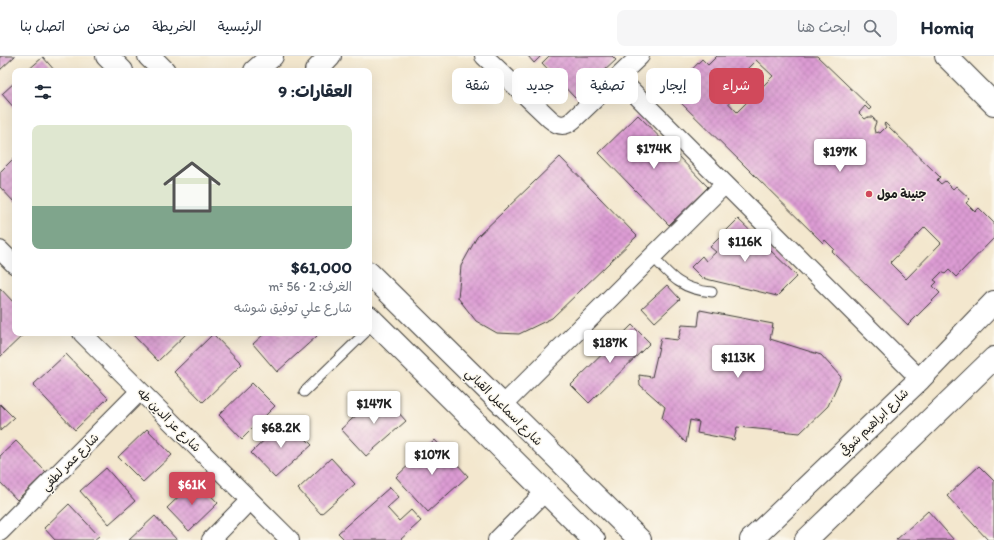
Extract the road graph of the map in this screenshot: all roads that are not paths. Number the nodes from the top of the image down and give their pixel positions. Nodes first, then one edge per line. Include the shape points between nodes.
1 (107, 56) edge
2 (149, 56) edge
3 (330, 56) edge
4 (484, 56) edge
5 (640, 56) edge
6 (946, 56) edge
7 (119, 68) edge
8 (161, 68) edge
9 (319, 68) edge
10 (627, 68) edge
11 (638, 97) edge
12 (590, 104) edge
13 (994, 104) edge
14 (725, 184) junction
15 (0, 250) edge
16 (652, 256) junction
17 (12, 262) edge
18 (372, 276) edge
19 (712, 292) dead end
20 (994, 302) edge
21 (372, 328) edge
22 (85, 336) edge
23 (358, 336) edge
24 (994, 358) edge
25 (466, 370) junction
26 (920, 378) junction
27 (140, 392) junction
28 (304, 392) dead end
29 (445, 392) junction
30 (502, 406) junction
31 (545, 492) junction
32 (250, 500) junction
33 (1, 528) edge
34 (211, 540) edge
35 (290, 540) edge
36 (497, 540) edge
37 (594, 540) edge
38 (640, 540) edge
39 (751, 540) edge
40 (806, 540) edge

1 - 7 street
2 - 8 street
3 - 9 street
4 - 12 street via 555,123 562,126 568,124
5 - 10 street
6 - 13 street
11 - 14 street
14 - 16 street
14 - 26 street
15 - 17 street
16 - 19 lane via 679,283 701,292
16 - 30 street
18 - 25 street, شارع اسماعيل القباني
20 - 26 street, شارع ابراهيم شوقي
21 - 29 street
22 - 27 street, شارع عز الدين طه
23 - 28 lane
24 - 40 street
25 - 29 street
25 - 30 street, شارع اسماعيل القباني
26 - 39 street, شارع ابراهيم شوقي
27 - 32 street, شارع عز الدين طه
27 - 33 street, شارع عمر لطفي
29 - 31 street
30 - 38 street, شارع اسماعيل القباني
31 - 36 street
31 - 37 street
32 - 34 street
32 - 35 street, شارع عز الدين طه

